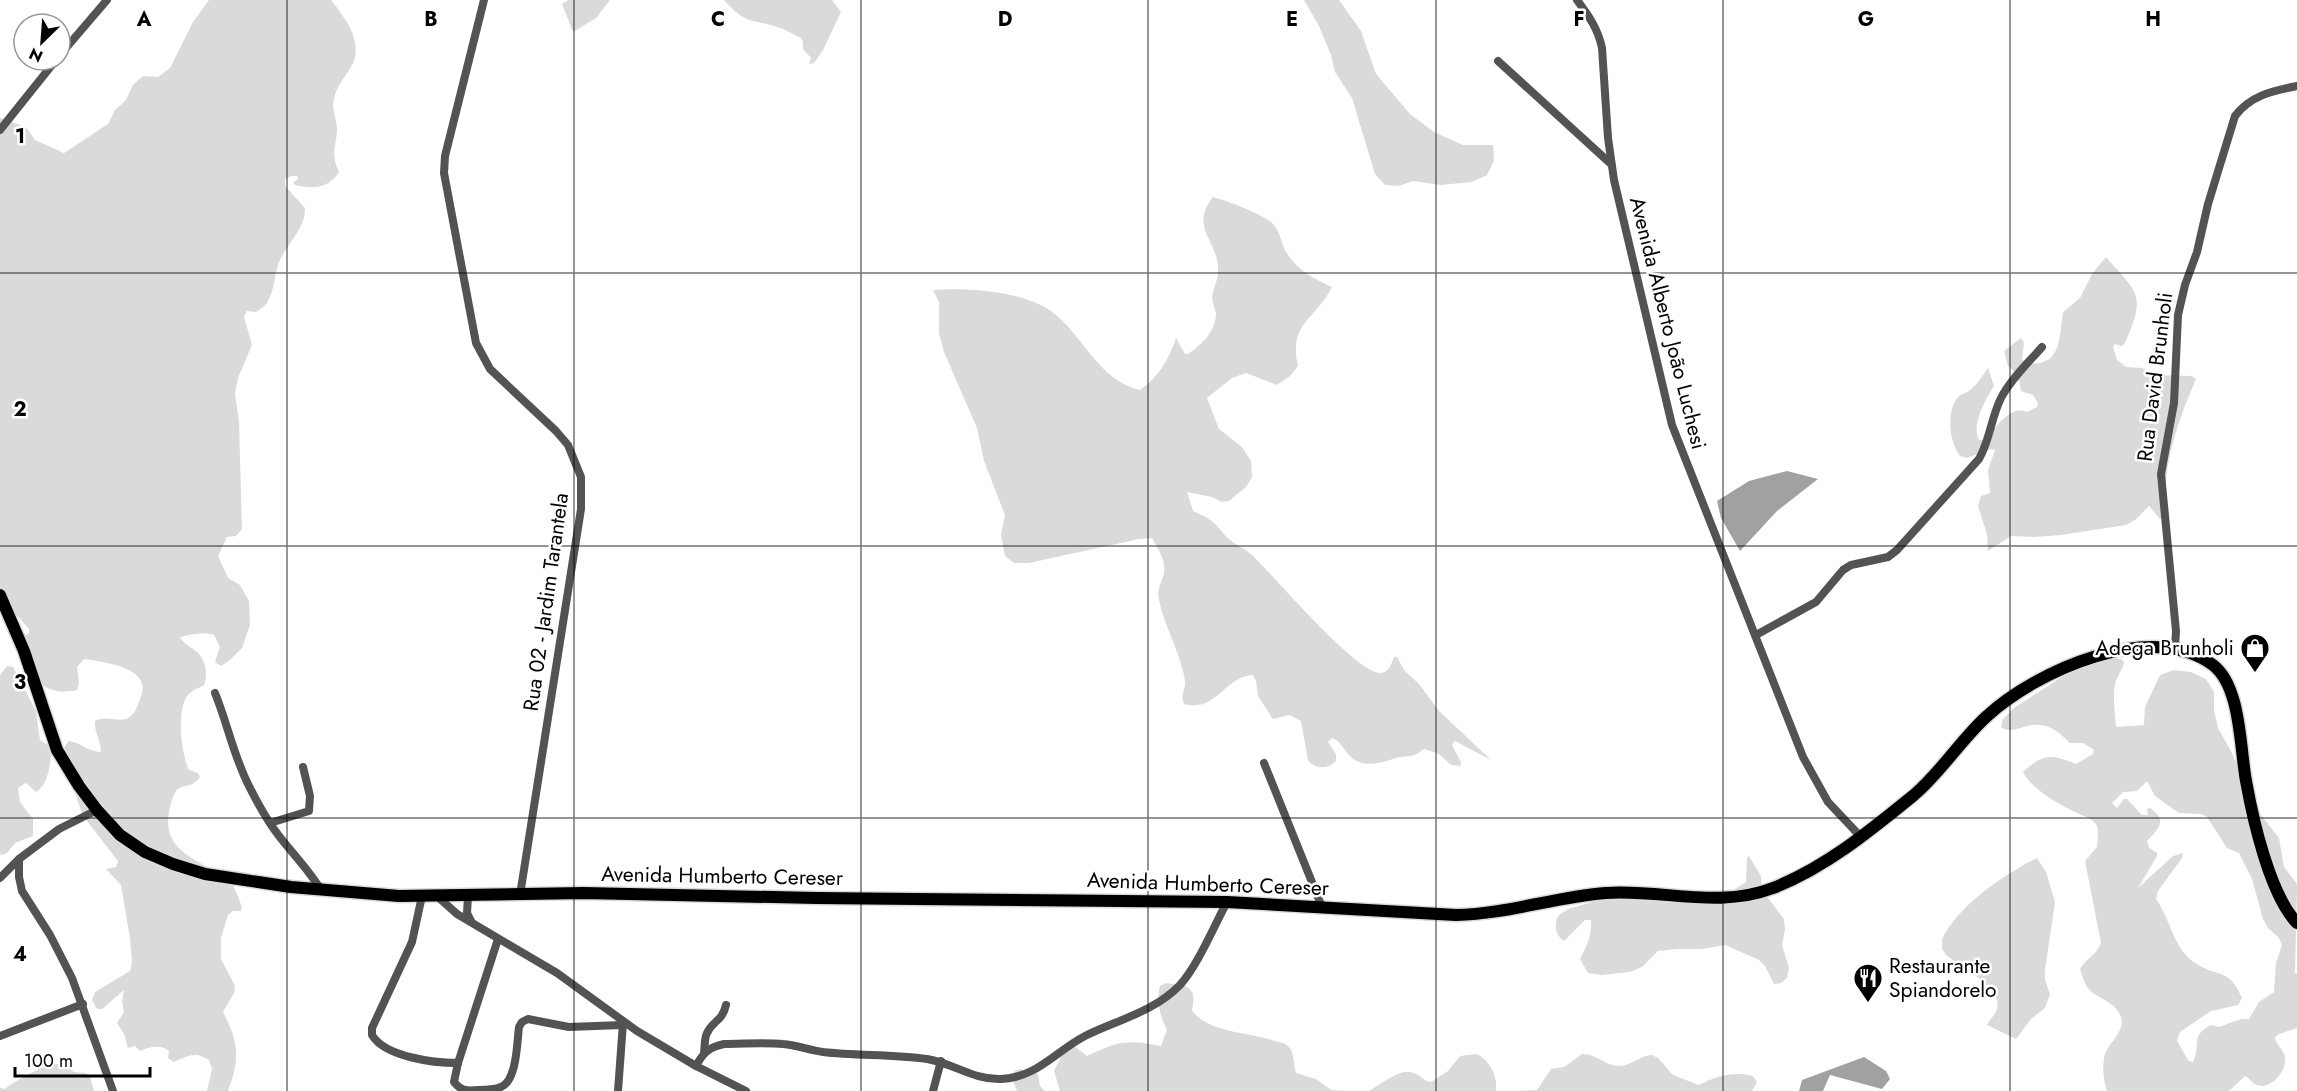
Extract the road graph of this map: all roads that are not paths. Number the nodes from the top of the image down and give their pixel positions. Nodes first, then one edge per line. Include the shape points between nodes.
1 (107, 0) edge
2 (484, 0) edge
3 (1577, 0) edge
4 (72, 41) edge
5 (1498, 61) dead end
6 (46, 72) edge
7 (2297, 86) edge
8 (0, 130) edge
9 (1611, 164) junction
10 (2042, 347) dead end
11 (0, 595) edge
12 (1756, 635) junction
13 (2175, 649) junction
14 (215, 693) dead end
15 (1264, 763) dead end
16 (303, 767) dead end
17 (97, 810) junction
18 (270, 823) junction
19 (1860, 836) junction
20 (20, 859) junction
21 (0, 878) edge
22 (321, 890) junction
23 (520, 895) junction
24 (422, 896) junction
25 (468, 896) junction
26 (438, 897) junction
27 (1227, 902) junction
28 (1322, 907) junction
29 (471, 921) junction
30 (2297, 923) edge
31 (498, 939) junction
32 (83, 1005) junction
33 (726, 1005) dead end
34 (623, 1024) junction
35 (0, 1036) edge
36 (705, 1053) junction
37 (940, 1061) junction
38 (458, 1063) junction
39 (696, 1066) junction
40 (113, 1091) edge
41 (618, 1091) edge
42 (746, 1091) edge
43 (933, 1091) edge

1 - 4 street
2 - 23 street, Rua 02 - Jardim Tarantela via 444,173 476,343 490,369 568,445 581,477 581,509
3 - 9 street, Avenida Alberto João Luchesi via 1593,22 1602,48
5 - 9 street
6 - 8 street
7 - 13 street, Rua David Brunholi via 2256,96 2235,116 2181,301 2174,403 2161,474
9 - 12 street, Avenida Alberto João Luchesi via 1672,426
10 - 12 street via 2001,398 1979,459 1897,550 1888,557 1851,565 1816,602
11 - 17 main road, Avenida Humberto Cereser via 24,651 57,750
12 - 19 street, Avenida Alberto João Luchesi via 1803,757 1828,802
13 - 19 main road, Avenida Humberto Cereser via 2112,651 2089,657 2033,684 1986,717 1931,779
13 - 30 main road, Avenida Humberto Cereser via 2215,666 2225,679 2235,709 2246,783 2267,862 2280,900
14 - 18 street via 234,753
15 - 28 street
16 - 18 street via 310,796 309,811
17 - 20 street via 59,829
17 - 22 main road, Avenida Humberto Cereser via 120,835 145,852 174,864 205,874
18 - 22 street
19 - 28 main road, Avenida Humberto Cereser via 1791,881 1757,894 1581,895 1491,913 1456,915
20 - 21 street
20 - 32 street via 22,891 50,935
22 - 24 main road, Avenida Humberto Cereser
23 - 25 main road, Avenida Humberto Cereser
23 - 27 main road, Avenida Humberto Cereser
24 - 26 main road, Avenida Humberto Cereser
24 - 38 street via 412,942 372,1035 405,1055
25 - 26 main road, Avenida Humberto Cereser
25 - 29 street via 467,913
26 - 29 street
27 - 28 main road, Avenida Humberto Cereser
27 - 37 street via 1182,982 1147,1009 1086,1036 1039,1068 1017,1077 962,1072
29 - 31 street
31 - 34 street via 557,973
31 - 38 street
32 - 35 street
32 - 40 street
33 - 36 street via 723,1016 705,1036
34 - 38 street via 569,1027 535,1019 522,1022 510,1080 504,1087 492,1090 459,1089 454,1082
34 - 39 street
34 - 41 street
36 - 37 street via 724,1044 783,1044 824,1052
36 - 39 street
37 - 43 street
39 - 42 street

